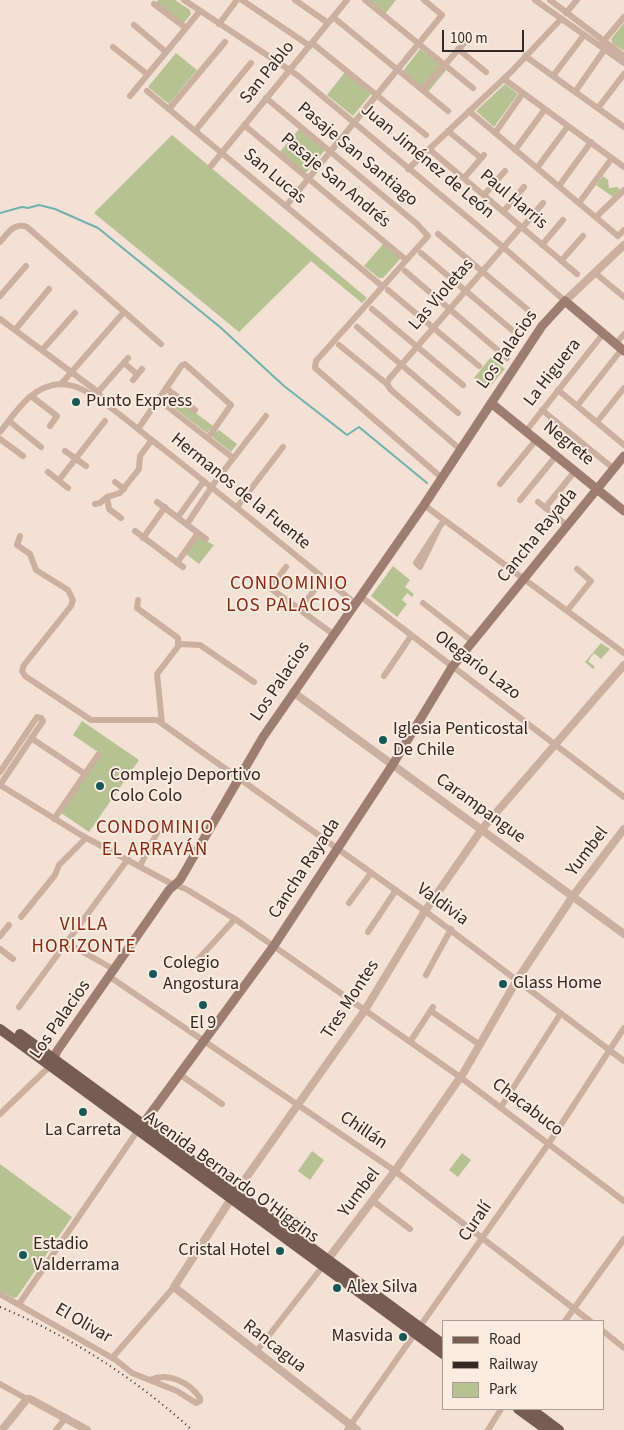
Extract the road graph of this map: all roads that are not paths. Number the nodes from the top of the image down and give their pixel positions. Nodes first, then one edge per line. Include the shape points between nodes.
1 (184, 0) edge
2 (237, 0) edge
3 (242, 0) edge
4 (295, 0) edge
5 (347, 0) edge
6 (365, 0) edge
7 (424, 0) edge
8 (535, 0) edge
9 (550, 0) edge
10 (577, 0) edge
11 (154, 4) dead end
12 (200, 11) junction
13 (566, 13) junction
14 (624, 17) edge
15 (561, 19) junction
16 (331, 20) junction
17 (219, 24) junction
18 (134, 25) dead end
19 (186, 28) junction
20 (584, 35) junction
21 (468, 39) dead end
22 (225, 42) dead end
23 (311, 44) junction
24 (419, 44) junction
25 (603, 45) junction
26 (113, 47) dead end
27 (458, 49) junction
28 (166, 52) junction
29 (525, 56) junction
30 (624, 56) edge
31 (251, 63) dead end
32 (624, 63) edge
33 (444, 65) junction
34 (398, 70) junction
35 (288, 71) junction
36 (486, 72) dead end
37 (147, 74) junction
38 (624, 74) edge
39 (553, 76) junction
40 (504, 79) junction
41 (473, 88) dead end
42 (422, 90) junction
43 (147, 91) dead end
44 (575, 92) junction
45 (523, 93) junction
46 (130, 96) dead end
47 (377, 96) junction
48 (266, 98) junction
49 (598, 108) junction
50 (169, 109) junction
51 (545, 109) junction
52 (448, 111) dead end
53 (469, 111) junction
54 (355, 122) junction
55 (623, 124) edge
56 (244, 125) junction
57 (568, 126) junction
58 (196, 131) junction
59 (448, 131) junction
60 (495, 132) junction
61 (426, 135) dead end
62 (590, 142) junction
63 (429, 149) junction
64 (515, 150) junction
65 (331, 152) junction
66 (222, 153) junction
67 (612, 158) junction
68 (211, 166) dead end
69 (624, 167) edge
70 (537, 168) junction
71 (408, 169) junction
72 (505, 170) dead end
73 (464, 178) junction
74 (309, 179) junction
75 (559, 186) junction
76 (524, 187) dead end
77 (624, 190) edge
78 (484, 196) junction
79 (544, 203) dead end
80 (579, 203) junction
81 (286, 206) junction
82 (503, 212) junction
83 (596, 218) junction
84 (563, 220) dead end
85 (521, 227) junction
86 (624, 230) edge
87 (438, 234) dead end
88 (583, 236) dead end
89 (0, 242) edge
90 (542, 245) junction
91 (503, 247) junction
92 (623, 249) edge
93 (421, 253) dead end
94 (406, 259) junction
95 (561, 261) junction
96 (26, 266) dead end
97 (404, 271) dead end
98 (482, 271) junction
99 (595, 273) junction
100 (577, 274) dead end
101 (385, 288) junction
102 (49, 289) dead end
103 (466, 291) junction
104 (0, 296) edge
105 (624, 297) edge
106 (565, 301) junction
107 (372, 309) dead end
108 (450, 309) junction
109 (528, 310) dead end
110 (124, 312) junction
111 (75, 314) dead end
112 (0, 319) edge
113 (357, 327) dead end
114 (433, 328) junction
115 (15, 330) junction
116 (512, 330) dead end
117 (603, 334) junction
118 (624, 334) edge
119 (160, 344) dead end
120 (339, 345) dead end
121 (417, 346) junction
122 (621, 348) edge
123 (43, 350) junction
124 (507, 358) dead end
125 (401, 365) junction
126 (479, 366) dead end
127 (71, 372) junction
128 (132, 380) dead end
129 (60, 384) junction
130 (387, 384) junction
131 (463, 385) dead end
132 (624, 388) edge
133 (167, 389) junction
134 (558, 390) junction
135 (98, 392) junction
136 (31, 396) junction
137 (159, 400) junction
138 (491, 402) junction
139 (106, 404) junction
140 (577, 406) junction
141 (113, 410) junction
142 (195, 410) dead end
143 (542, 410) junction
144 (458, 413) dead end
145 (266, 416) dead end
146 (8, 421) junction
147 (597, 422) junction
148 (50, 426) dead end
149 (138, 429) junction
150 (526, 431) junction
151 (0, 432) edge
152 (0, 438) edge
153 (208, 438) junction
154 (151, 440) junction
155 (536, 440) junction
156 (624, 445) edge
157 (41, 447) dead end
158 (282, 447) dead end
159 (461, 450) junction
160 (65, 451) dead end
161 (23, 456) dead end
162 (556, 456) junction
163 (624, 456) edge
164 (76, 458) junction
165 (233, 458) junction
166 (133, 460) dead end
167 (86, 466) dead end
168 (140, 466) junction
169 (614, 469) junction
170 (575, 471) junction
171 (48, 472) dead end
172 (442, 478) junction
173 (58, 480) junction
174 (204, 481) junction
175 (115, 482) dead end
176 (500, 484) dead end
177 (212, 487) junction
178 (68, 488) dead end
179 (124, 489) junction
180 (597, 489) junction
181 (107, 497) junction
182 (520, 500) dead end
183 (157, 502) dead end
184 (538, 502) dead end
185 (95, 504) dead end
186 (424, 506) junction
187 (165, 507) junction
188 (237, 507) junction
189 (545, 508) junction
190 (624, 511) edge
191 (121, 518) dead end
192 (178, 518) junction
193 (444, 520) junction
194 (186, 524) junction
195 (568, 526) junction
196 (438, 530) junction
197 (135, 532) dead end
198 (198, 533) junction
199 (20, 536) dead end
200 (143, 538) junction
201 (206, 539) dead end
202 (176, 562) junction
203 (183, 567) dead end
204 (286, 567) dead end
205 (576, 569) dead end
206 (524, 580) junction
207 (315, 589) dead end
208 (138, 600) dead end
209 (357, 600) junction
210 (423, 603) dead end
211 (300, 610) junction
212 (567, 611) junction
213 (333, 634) junction
214 (411, 636) junction
215 (473, 642) junction
216 (178, 645) junction
217 (624, 653) edge
218 (624, 665) edge
219 (452, 667) junction
220 (384, 676) dead end
221 (254, 682) dead end
222 (293, 692) junction
223 (162, 723) junction
224 (31, 738) junction
225 (556, 744) junction
226 (98, 754) dead end
227 (393, 764) junction
228 (0, 772) edge
229 (85, 774) junction
230 (238, 779) junction
231 (0, 785) edge
232 (624, 797) edge
233 (54, 819) junction
234 (163, 821) dead end
235 (482, 829) junction
236 (624, 829) edge
237 (86, 838) junction
238 (338, 849) junction
239 (128, 859) junction
240 (140, 866) junction
241 (371, 873) junction
242 (176, 885) junction
243 (396, 890) junction
244 (573, 896) junction
245 (349, 903) dead end
246 (425, 911) junction
247 (20, 917) dead end
248 (235, 919) junction
249 (9, 925) dead end
250 (451, 930) junction
251 (368, 932) dead end
252 (624, 934) edge
253 (0, 936) edge
254 (66, 943) junction
255 (274, 947) junction
256 (0, 948) edge
257 (13, 959) dead end
258 (191, 967) dead end
259 (112, 974) junction
260 (426, 975) dead end
261 (517, 980) junction
262 (19, 1007) dead end
263 (365, 1010) junction
264 (562, 1013) junction
265 (0, 1022) edge
266 (624, 1028) edge
267 (0, 1029) edge
268 (203, 1042) junction
269 (410, 1042) junction
270 (480, 1045) junction
271 (608, 1049) junction
272 (52, 1061) junction
273 (624, 1061) edge
274 (179, 1074) junction
275 (460, 1077) junction
276 (222, 1104) dead end
277 (298, 1106) junction
278 (501, 1107) junction
279 (0, 1114) edge
280 (141, 1127) junction
281 (549, 1143) junction
282 (395, 1171) junction
283 (234, 1195) junction
284 (373, 1201) junction
285 (624, 1201) edge
286 (410, 1229) dead end
287 (483, 1238) junction
288 (624, 1239) edge
289 (326, 1263) junction
290 (174, 1287) junction
291 (0, 1294) edge
292 (19, 1304) junction
293 (574, 1309) junction
294 (566, 1320) edge
295 (589, 1320) edge
296 (418, 1331) junction
297 (604, 1332) edge
298 (442, 1343) edge
299 (624, 1348) edge
300 (256, 1352) junction
301 (442, 1353) edge
302 (112, 1358) junction
303 (150, 1380) junction
304 (0, 1384) edge
305 (27, 1399) junction
306 (500, 1410) edge
307 (519, 1410) edge
308 (532, 1410) edge
309 (66, 1417) junction
310 (352, 1428) edge
311 (2, 1430) edge
312 (56, 1430) edge
313 (87, 1430) edge
314 (488, 1430) edge
315 (547, 1430) edge
316 (559, 1430) edge

1 - 12 street, Juan Jiménez de León
2 - 17 street
3 - 23 street
4 - 16 street
5 - 16 street, San Pablo
6 - 24 street
7 - 24 street via 442,16
8 - 15 street
9 - 13 street
10 - 13 street
11 - 19 street
12 - 17 street, Juan Jiménez de León
12 - 19 street
13 - 25 street
14 - 25 street
15 - 20 street
15 - 29 street
16 - 23 street, San Pablo
16 - 34 street
17 - 35 street, Juan Jiménez de León
18 - 28 street
19 - 28 street
20 - 25 street
20 - 39 street
21 - 27 street
22 - 50 street
23 - 35 street, San Pablo
23 - 47 street
24 - 33 street
24 - 34 street
25 - 30 street
25 - 32 street
25 - 44 street
26 - 37 street
27 - 33 street
27 - 36 street
28 - 37 street
29 - 39 street
29 - 40 street
31 - 58 street
33 - 41 street
33 - 42 street
34 - 42 street
34 - 47 street
35 - 48 street, San Pablo
35 - 54 street, Juan Jiménez de León
37 - 46 street
38 - 49 street
39 - 44 street
40 - 45 street
40 - 53 street
42 - 52 street
43 - 50 street, San Lucas
44 - 49 street
45 - 51 street
45 - 60 street
47 - 54 street
47 - 61 street
48 - 56 street, San Pablo
48 - 65 street, Pasaje San Santiago
49 - 55 street
50 - 58 street, San Lucas
51 - 57 street
51 - 64 street
53 - 59 street
53 - 60 street
54 - 65 street
54 - 71 street, Juan Jiménez de León
56 - 66 street, San Pablo
56 - 74 street, Pasaje San Andrés
57 - 62 street
57 - 70 street
58 - 66 street, San Lucas
59 - 63 street
59 - 73 street via 482,157
60 - 64 street
62 - 67 street
62 - 75 street
63 - 71 street
63 - 73 street, Paul Harris
64 - 70 street
65 - 74 street
65 - 94 street, Pasaje San Santiago via 428,236
66 - 68 street, San Pablo
66 - 81 street, San Lucas
67 - 69 street
67 - 80 street
70 - 75 street
71 - 91 street, Juan Jiménez de León
72 - 78 street
73 - 78 street, Paul Harris
74 - 81 street
74 - 94 street, Pasaje San Andrés
75 - 80 street
76 - 82 street
77 - 83 street
78 - 82 street, Paul Harris
79 - 85 street, Las Violetas
80 - 83 street
81 - 101 street, San Lucas
82 - 85 street, Paul Harris
83 - 86 street via 618,236
84 - 90 street
85 - 90 street, Paul Harris
85 - 91 street, Las Violetas
87 - 98 street
88 - 95 street
89 - 110 street via 12,227 27,227
90 - 95 street, Paul Harris
91 - 98 street, Las Violetas
91 - 106 street, Juan Jiménez de León
92 - 99 street, Los Palacios
93 - 103 street
94 - 101 street
95 - 100 street, Paul Harris
96 - 104 street
97 - 108 street
98 - 103 street, Las Violetas
98 - 109 street
99 - 105 street
99 - 106 street, Los Palacios
101 - 114 street, San Lucas
101 - 172 street via 316,361 314,368
102 - 115 street
103 - 108 street, Las Violetas
103 - 116 street
106 - 117 main road, Juan Jiménez de León
106 - 138 main road, Los Palacios via 531,340
107 - 121 street
108 - 114 street, Las Violetas
108 - 124 street
110 - 119 street
110 - 127 street
111 - 123 street
112 - 115 street
113 - 125 street
114 - 121 street, Las Violetas
114 - 126 street, San Lucas
115 - 123 street
117 - 122 main road, Juan Jiménez de León
117 - 134 street, La Higuera
118 - 122 street
120 - 130 street
121 - 125 street, Las Violetas
121 - 131 street
122 - 140 street
123 - 127 street
125 - 130 street, Las Violetas
125 - 144 street
127 - 129 street
127 - 135 street
128 - 135 street via 140,372 126,360
129 - 136 street via 46,387
129 - 139 street via 82,390
130 - 159 street
132 - 147 street
133 - 137 street
133 - 142 street
133 - 153 street via 185,364 230,403 231,408
134 - 140 street
134 - 143 street, La Higuera
135 - 139 street
136 - 146 street
136 - 148 street via 57,416
137 - 149 street
137 - 153 street
138 - 150 main road, Negrete
138 - 159 main road, Los Palacios
139 - 141 street, Hermanos de la Fuente
140 - 147 street
141 - 149 street, Hermanos de la Fuente
141 - 164 street
143 - 150 street, La Higuera
143 - 169 street
145 - 165 street
146 - 151 street
146 - 157 street
147 - 156 street
149 - 154 street, Hermanos de la Fuente
150 - 155 main road, Negrete
152 - 161 street
153 - 165 street
154 - 168 street via 140,456
154 - 174 street, Hermanos de la Fuente
155 - 162 main road, Negrete
155 - 176 street
158 - 188 street
159 - 172 main road, Los Palacios
160 - 164 street
162 - 170 main road, Negrete
162 - 182 street
163 - 169 main road, Cancha Rayada
164 - 167 street
164 - 173 street
165 - 177 street
166 - 168 street
168 - 179 street
169 - 180 main road, Cancha Rayada
170 - 180 main road, Negrete
170 - 189 street
171 - 173 street
172 - 186 main road, Los Palacios
173 - 178 street
174 - 177 street, Hermanos de la Fuente
174 - 192 street
175 - 179 street
177 - 188 street, Hermanos de la Fuente
177 - 194 street
179 - 181 street via 118,495
180 - 190 main road, Negrete
180 - 195 main road, Cancha Rayada
181 - 185 street
181 - 191 street via 109,509
183 - 187 street
184 - 189 street
186 - 193 street
186 - 209 main road, Los Palacios
187 - 192 street
187 - 200 street
188 - 209 street, Hermanos de la Fuente
189 - 195 street
192 - 194 street
193 - 196 street
193 - 206 street
194 - 198 street
195 - 206 main road, Cancha Rayada
196 - 196 street via 416,562 420,567 437,535
197 - 200 street
198 - 201 street
198 - 202 street
199 - 223 street via 17,545 30,554 36,570 68,590 73,600 24,665 22,671 25,676 91,720 157,720
200 - 202 street
202 - 203 street
204 - 211 street, Los Palacios via 270,588
205 - 212 street via 591,581
206 - 212 street
206 - 215 main road, Cancha Rayada
207 - 211 street
208 - 216 street via 137,608 178,638
209 - 213 main road, Los Palacios
209 - 214 street, Olegario Lazo
210 - 215 street
211 - 213 street, Los Palacios
212 - 217 street
213 - 222 main road, Los Palacios
214 - 219 street, Olegario Lazo
214 - 220 street
215 - 219 main road, Cancha Rayada
216 - 221 street via 200,645
216 - 223 street via 157,674
218 - 225 street, Tres Montes
219 - 225 street, Olegario Lazo
219 - 227 main road, Cancha Rayada
222 - 227 street, Carampangue
222 - 230 main road, Los Palacios
223 - 230 street, Valdivia
224 - 228 street via 43,721 41,718 37,717
224 - 229 street
224 - 231 street
225 - 232 street, Olegario Lazo
225 - 235 street, Tres Montes
226 - 229 street
227 - 235 street, Carampangue
227 - 238 main road, Cancha Rayada
229 - 233 street
230 - 238 street, Valdivia
230 - 242 main road, Los Palacios
231 - 233 street, Chacabuco
233 - 237 street, Chacabuco
234 - 240 street
235 - 244 street, Carampangue
235 - 246 street, Tres Montes
236 - 244 street, Yumbel
237 - 239 street, Chacabuco
237 - 247 street via 59,865 55,875
238 - 241 street, Valdivia
238 - 255 main road, Cancha Rayada
239 - 240 street, Chacabuco
239 - 254 street
240 - 242 street, Chacabuco
241 - 243 street, Valdivia
241 - 245 street
242 - 248 street, Chacabuco
242 - 259 main road, Los Palacios via 169,890
243 - 246 street, Valdivia
243 - 251 street
244 - 252 street, Carampangue
244 - 261 street, Yumbel
246 - 250 street, Valdivia
246 - 263 street, Tres Montes
248 - 255 street, Chacabuco
248 - 258 street
249 - 253 street
250 - 260 street
250 - 261 street, Valdivia
254 - 259 street, Chillán
254 - 262 street
255 - 263 street, Chacabuco
255 - 268 main road, Cancha Rayada
256 - 257 street
259 - 268 street, Chillán
259 - 272 main road, Los Palacios
261 - 264 street, Valdivia
261 - 270 street, Yumbel
263 - 269 street, Chacabuco
263 - 277 street, Tres Montes
264 - 271 street, Valdivia
264 - 278 street
265 - 272 main road, Avenida Bernardo O'Higgins
266 - 271 street, Curalí
267 - 272 main road, Avenida Bernardo O'Higgins
268 - 274 main road, Cancha Rayada
268 - 277 street, Chillán
269 - 270 street via 432,1009
269 - 275 street, Chacabuco
270 - 275 street, Yumbel
271 - 273 street, Valdivia
271 - 281 street, Curalí
272 - 279 street, Los Palacios
272 - 280 main road, Avenida Bernardo O'Higgins
274 - 276 street
274 - 280 main road, Cancha Rayada
275 - 278 street, Chacabuco
275 - 282 street, Yumbel
277 - 282 street, Chillán
277 - 283 street, Tres Montes
278 - 281 street, Chacabuco
280 - 283 main road, Avenida Bernardo O'Higgins
280 - 292 street, Cancha Rayada
281 - 285 street, Chacabuco
281 - 287 street, Curalí
282 - 284 street, Yumbel
282 - 287 street, Chillán
283 - 289 main road, Avenida Bernardo O'Higgins
283 - 290 street, Tres Montes
284 - 286 street
284 - 289 street, Yumbel
287 - 293 street, Chillán
287 - 296 street, Curalí
288 - 293 street
289 - 296 main road, Avenida Bernardo O'Higgins
289 - 300 street, Yumbel
290 - 300 street, Rancagua
290 - 302 street, Tres Montes
291 - 292 street, El Olivar
292 - 302 street, El Olivar
293 - 294 street
293 - 295 street, Chillán
296 - 298 main road, Avenida Bernardo O'Higgins
296 - 301 main road, Avenida Bernardo O'Higgins
296 - 310 street, Curalí
297 - 299 street
300 - 310 street, Rancagua
302 - 303 street, El Olivar
303 - 303 street, El Olivar via 196,1403 200,1401 193,1390 175,1378 160,1376
304 - 305 street
305 - 309 street
305 - 311 street
306 - 314 street
307 - 315 main road
308 - 316 main road
309 - 312 street
309 - 313 street

